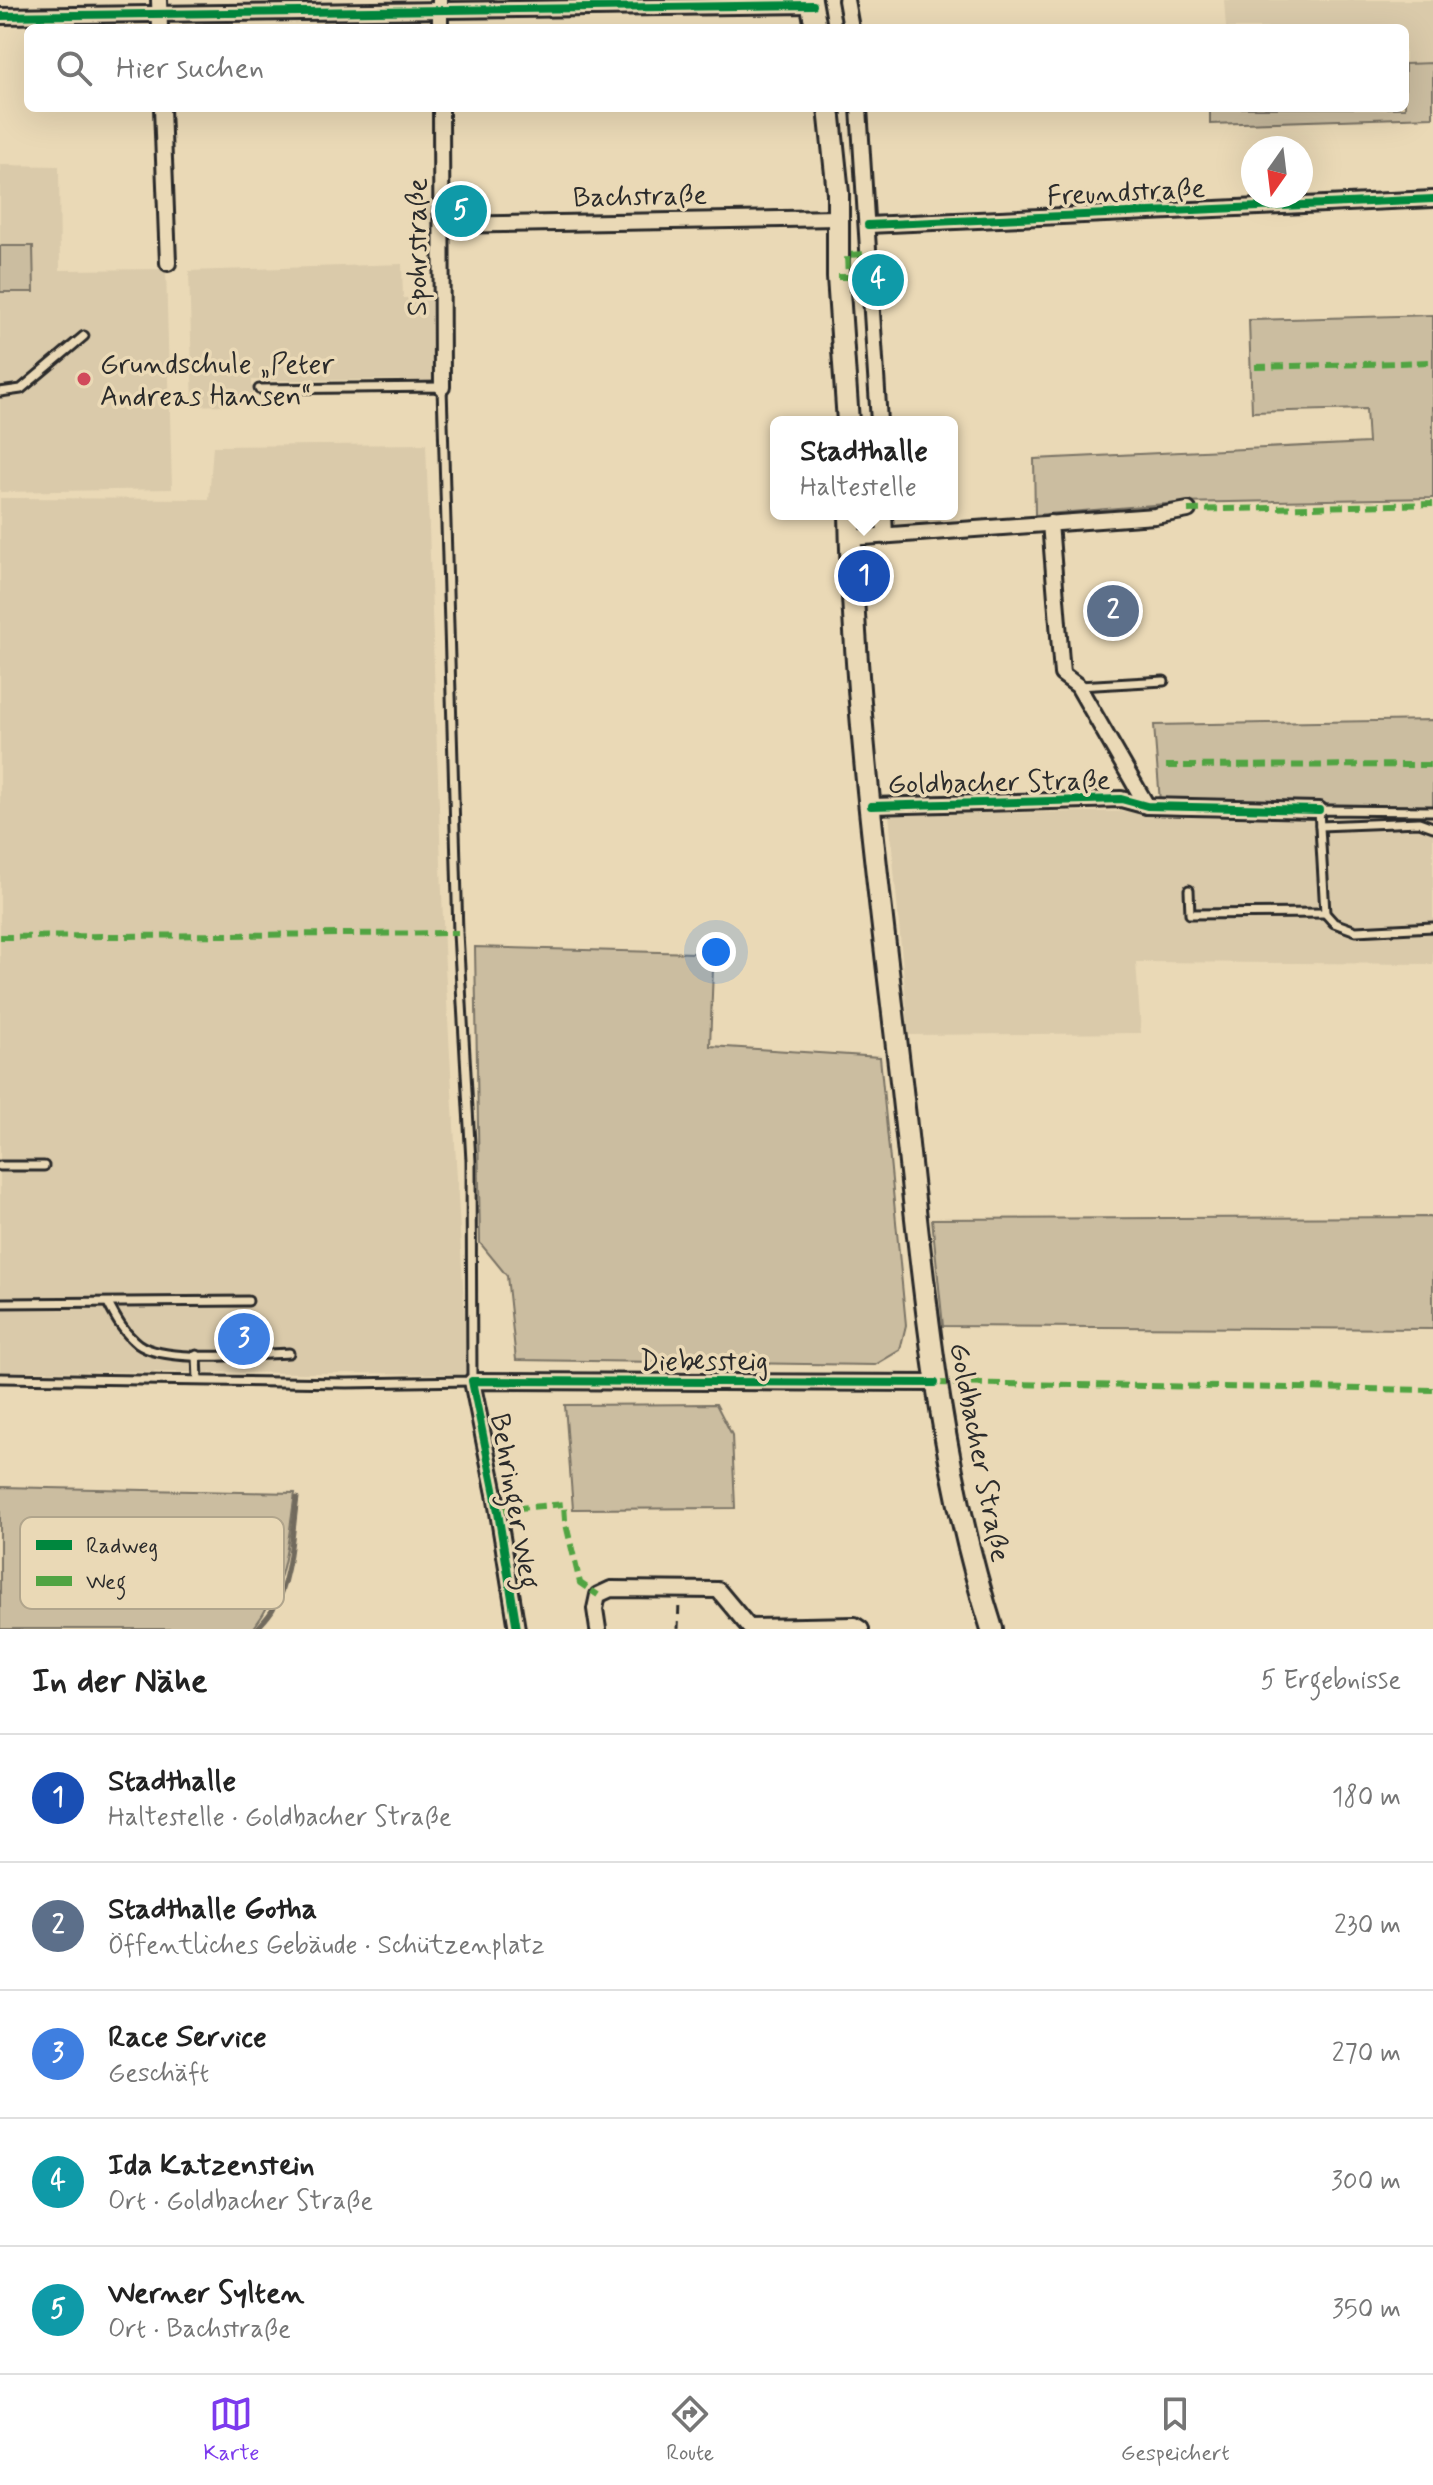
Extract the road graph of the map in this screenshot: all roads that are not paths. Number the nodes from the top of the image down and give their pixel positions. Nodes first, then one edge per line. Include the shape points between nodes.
1 (159, 0) edge
2 (846, 0) edge
3 (812, 3) edge
4 (440, 5) edge
5 (0, 16) edge
6 (159, 22) edge
7 (815, 24) edge
8 (850, 24) edge
9 (162, 112) edge
10 (441, 112) edge
11 (829, 112) edge
12 (859, 112) edge
13 (1433, 199) edge
14 (838, 218) junction
15 (442, 225) junction
16 (868, 225) junction
17 (168, 263) dead end
18 (84, 336) dead end
19 (442, 387) junction
20 (259, 389) dead end
21 (0, 392) edge
22 (848, 416) edge
23 (879, 416) edge
24 (1188, 510) dead end
25 (850, 520) edge
26 (884, 520) edge
27 (1050, 523) junction
28 (885, 536) junction
29 (850, 538) junction
30 (1164, 681) dead end
31 (1078, 686) junction
32 (871, 806) junction
33 (1147, 806) junction
34 (1319, 810) junction
35 (1433, 811) edge
36 (1320, 826) junction
37 (1433, 827) edge
38 (1189, 890) dead end
39 (1325, 913) junction
40 (1433, 927) edge
41 (0, 1166) edge
42 (44, 1166) dead end
43 (248, 1301) dead end
44 (0, 1303) edge
45 (108, 1303) junction
46 (289, 1353) dead end
47 (197, 1355) junction
48 (0, 1378) edge
49 (198, 1380) junction
50 (472, 1381) junction
51 (935, 1383) junction
52 (749, 1628) edge
53 (517, 1629) edge
54 (598, 1629) edge
55 (861, 1629) edge
56 (992, 1629) edge

1 - 6 street
2 - 8 street
3 - 4 street
3 - 7 main road
4 - 6 street
5 - 6 street
9 - 17 street
10 - 15 street, Spohrstraße
11 - 14 main road
12 - 16 street
13 - 16 street, Freundstraße
14 - 15 street, Bachstraße
14 - 22 main road
15 - 19 street, Spohrstraße
16 - 23 street
18 - 21 lane via 21,389
19 - 20 lane
19 - 50 lane via 458,933 471,1161
24 - 27 street
25 - 29 main road, Goldbacher Straße
26 - 28 street
27 - 28 street
27 - 31 street via 1062,674
28 - 29 street
29 - 32 main road, Goldbacher Straße
30 - 31 lane
31 - 33 street
32 - 33 street, Goldbacher Straße via 1121,799
32 - 51 main road, Goldbacher Straße
33 - 34 street, Goldbacher Straße
34 - 35 lane, Goldbacher Straße
34 - 36 lane
36 - 37 lane via 1419,822
36 - 39 lane
38 - 39 lane via 1190,914
39 - 40 lane via 1334,923 1356,931
41 - 42 lane
43 - 45 lane
44 - 45 lane
45 - 47 lane via 119,1325 140,1345 165,1354
46 - 47 lane
47 - 49 lane
48 - 49 lane, Diebessteig
49 - 50 lane, Diebessteig
50 - 51 street, Diebessteig
50 - 53 street, Behringer Weg
51 - 56 main road, Goldbacher Straße via 956,1499
52 - 54 street via 718,1590 611,1589 598,1595
52 - 55 street

